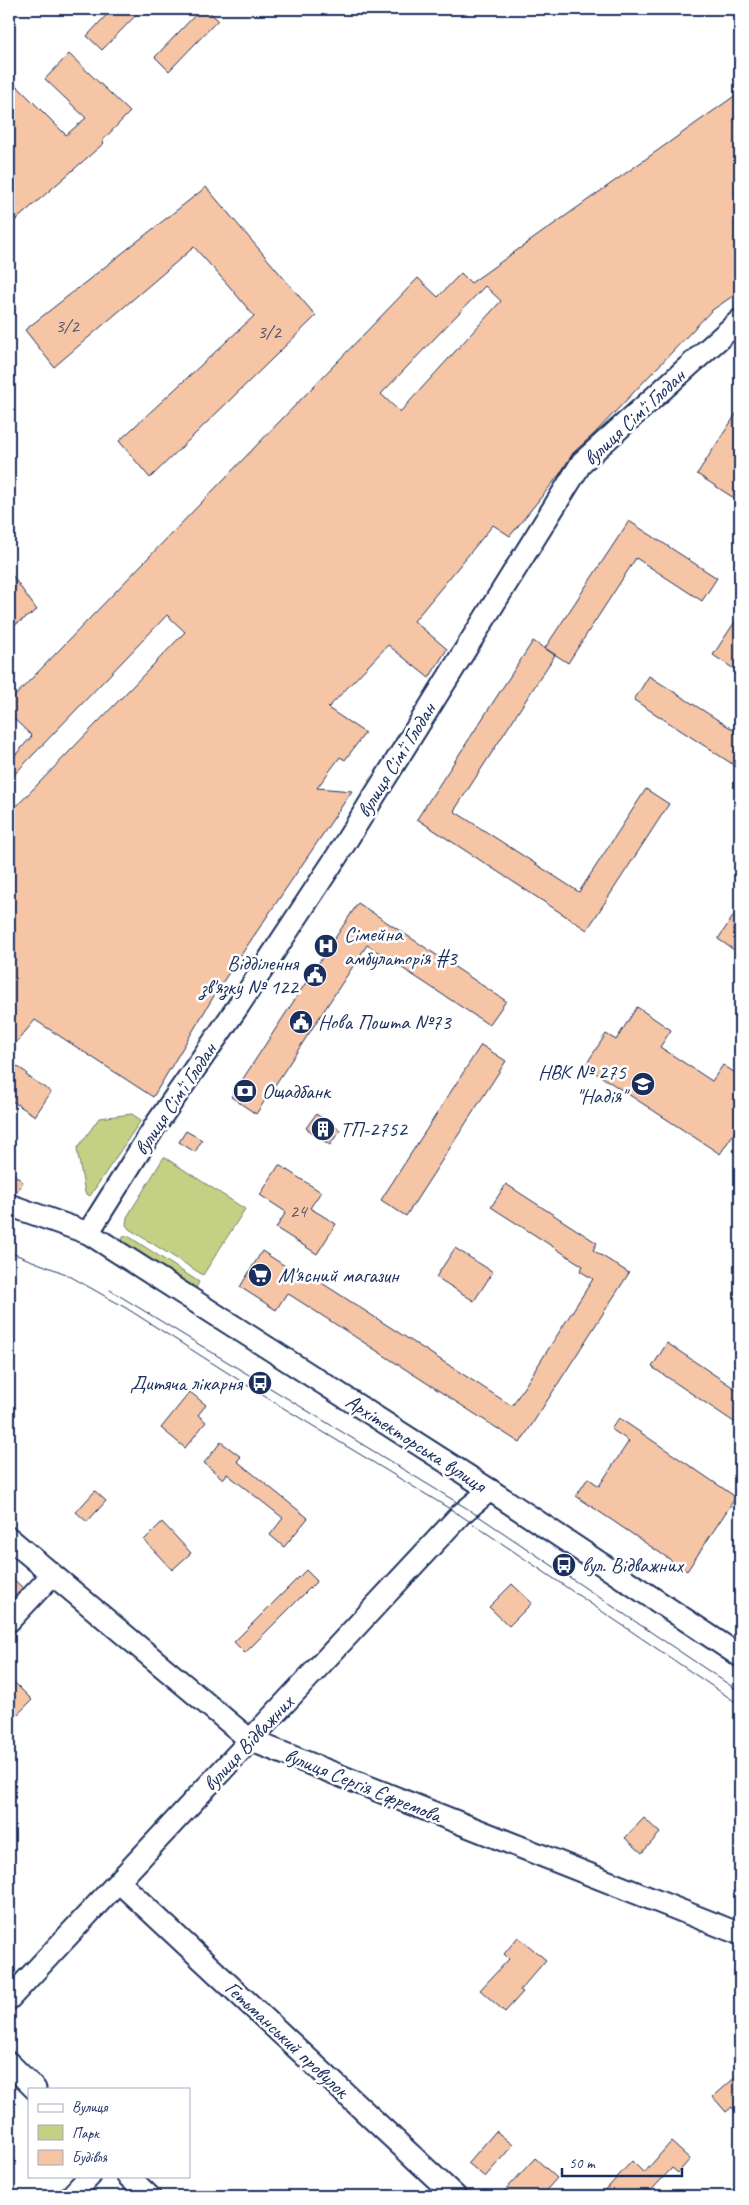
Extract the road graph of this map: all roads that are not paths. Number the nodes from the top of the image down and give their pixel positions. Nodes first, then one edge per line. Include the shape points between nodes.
1 (740, 320) edge
2 (9, 1205) edge
3 (88, 1233) junction
4 (490, 1490) junction
5 (9, 1538) edge
6 (52, 1575) junction
7 (9, 1620) edge
8 (740, 1656) edge
9 (250, 1740) junction
10 (119, 1882) junction
11 (740, 1934) edge
12 (9, 1999) edge
13 (9, 2064) edge
14 (34, 2088) edge
15 (88, 2178) edge
16 (130, 2178) edge
17 (71, 2196) edge
18 (150, 2196) edge
19 (455, 2196) edge

1 - 3 street, вулиця Сім'ї Глодан via 582,462 337,856 157,1123
2 - 3 street, Архітекторська вулиця
3 - 4 street, Архітекторська вулиця
4 - 8 street, Архітекторська вулиця
4 - 9 street, вулиця Відважних via 460,1515
5 - 6 street, вулиця Сергія Єфремова
6 - 7 street
6 - 9 street, вулиця Сергія Єфремова
9 - 10 street, вулиця Відважних
9 - 11 street, вулиця Сергія Єфремова
10 - 12 street, вулиця Відважних
10 - 19 street, Гетьманський провулок
13 - 14 street
15 - 17 street
16 - 18 street

